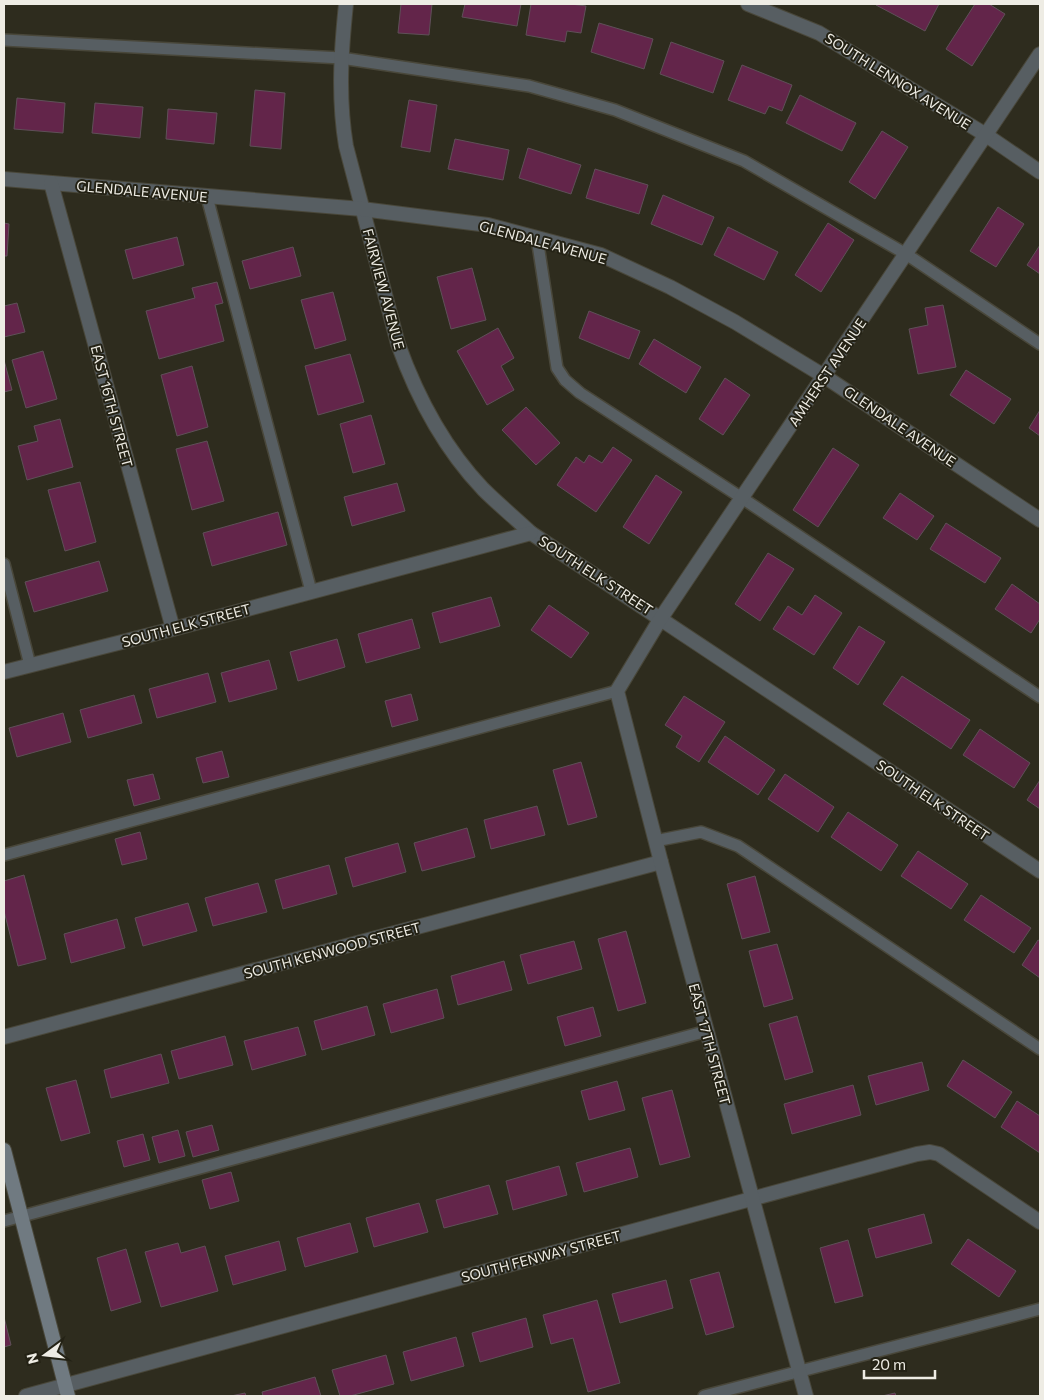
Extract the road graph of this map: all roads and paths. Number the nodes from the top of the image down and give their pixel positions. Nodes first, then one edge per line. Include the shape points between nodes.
1 (346, 4) edge
2 (748, 4) edge
3 (4, 40) edge
4 (1040, 54) edge
5 (341, 58) junction
6 (986, 135) junction
7 (1040, 172) edge
8 (4, 179) edge
9 (51, 183) junction
10 (207, 197) junction
11 (362, 209) junction
12 (537, 238) junction
13 (906, 254) junction
14 (1040, 344) edge
15 (824, 376) junction
16 (742, 498) junction
17 (1040, 520) edge
18 (532, 532) junction
19 (4, 564) edge
20 (311, 591) junction
21 (661, 618) junction
22 (173, 629) junction
23 (30, 665) junction
24 (4, 672) edge
25 (617, 691) junction
26 (1040, 697) edge
27 (655, 841) junction
28 (4, 855) edge
29 (661, 862) junction
30 (1040, 871) edge
31 (707, 1031) junction
32 (4, 1038) edge
33 (1040, 1049) edge
34 (4, 1150) edge
35 (751, 1198) junction
36 (21, 1216) junction
37 (4, 1221) edge
38 (1040, 1222) edge
39 (1040, 1310) edge
40 (800, 1371) junction
41 (66, 1391) edge
42 (26, 1396) edge
43 (704, 1396) edge
44 (806, 1396) edge

1 - 5 street, FAIRVIEW AVENUE
2 - 6 street, SOUTH LENNOX AVENUE via 819,33
3 - 5 lane
4 - 6 street, AMHERST AVENUE
5 - 11 street, FAIRVIEW AVENUE via 342,123
5 - 13 lane via 529,86 615,110 744,161
6 - 7 street, SOUTH LENNOX AVENUE
6 - 13 street, AMHERST AVENUE
8 - 9 street, GLENDALE AVENUE
9 - 10 street, GLENDALE AVENUE
9 - 22 street, EAST 16TH STREET
10 - 11 street, GLENDALE AVENUE
10 - 20 lane
11 - 12 street, GLENDALE AVENUE via 488,225
11 - 18 street, FAIRVIEW AVENUE via 398,344 422,403 464,467 484,490
12 - 15 street, GLENDALE AVENUE via 601,255 670,287
12 - 16 lane via 557,368 565,380
13 - 14 lane
13 - 15 street, AMHERST AVENUE
15 - 16 street, AMHERST AVENUE
15 - 17 street, GLENDALE AVENUE
16 - 21 street, AMHERST AVENUE
16 - 26 lane
18 - 20 street, SOUTH ELK STREET
18 - 21 street, SOUTH ELK STREET
19 - 23 lane
20 - 22 street, SOUTH ELK STREET
21 - 25 street, AMHERST AVENUE
21 - 30 street, SOUTH ELK STREET
22 - 23 street, SOUTH ELK STREET
23 - 24 street, SOUTH ELK STREET
25 - 27 street, EAST 17TH STREET
25 - 28 lane
27 - 29 street, EAST 17TH STREET
27 - 33 lane via 701,832 738,846
29 - 31 street, EAST 17TH STREET
29 - 32 street, SOUTH KENWOOD STREET
31 - 35 street, EAST 17TH STREET
31 - 36 lane
34 - 36 main road
35 - 38 street, SOUTH FENWAY STREET via 930,1152 939,1154
35 - 40 street, EAST 17TH STREET
35 - 41 street, SOUTH FENWAY STREET
36 - 37 lane
36 - 41 main road
39 - 40 lane
40 - 43 lane
40 - 44 street, EAST 17TH STREET
41 - 42 street, SOUTH FENWAY STREET

